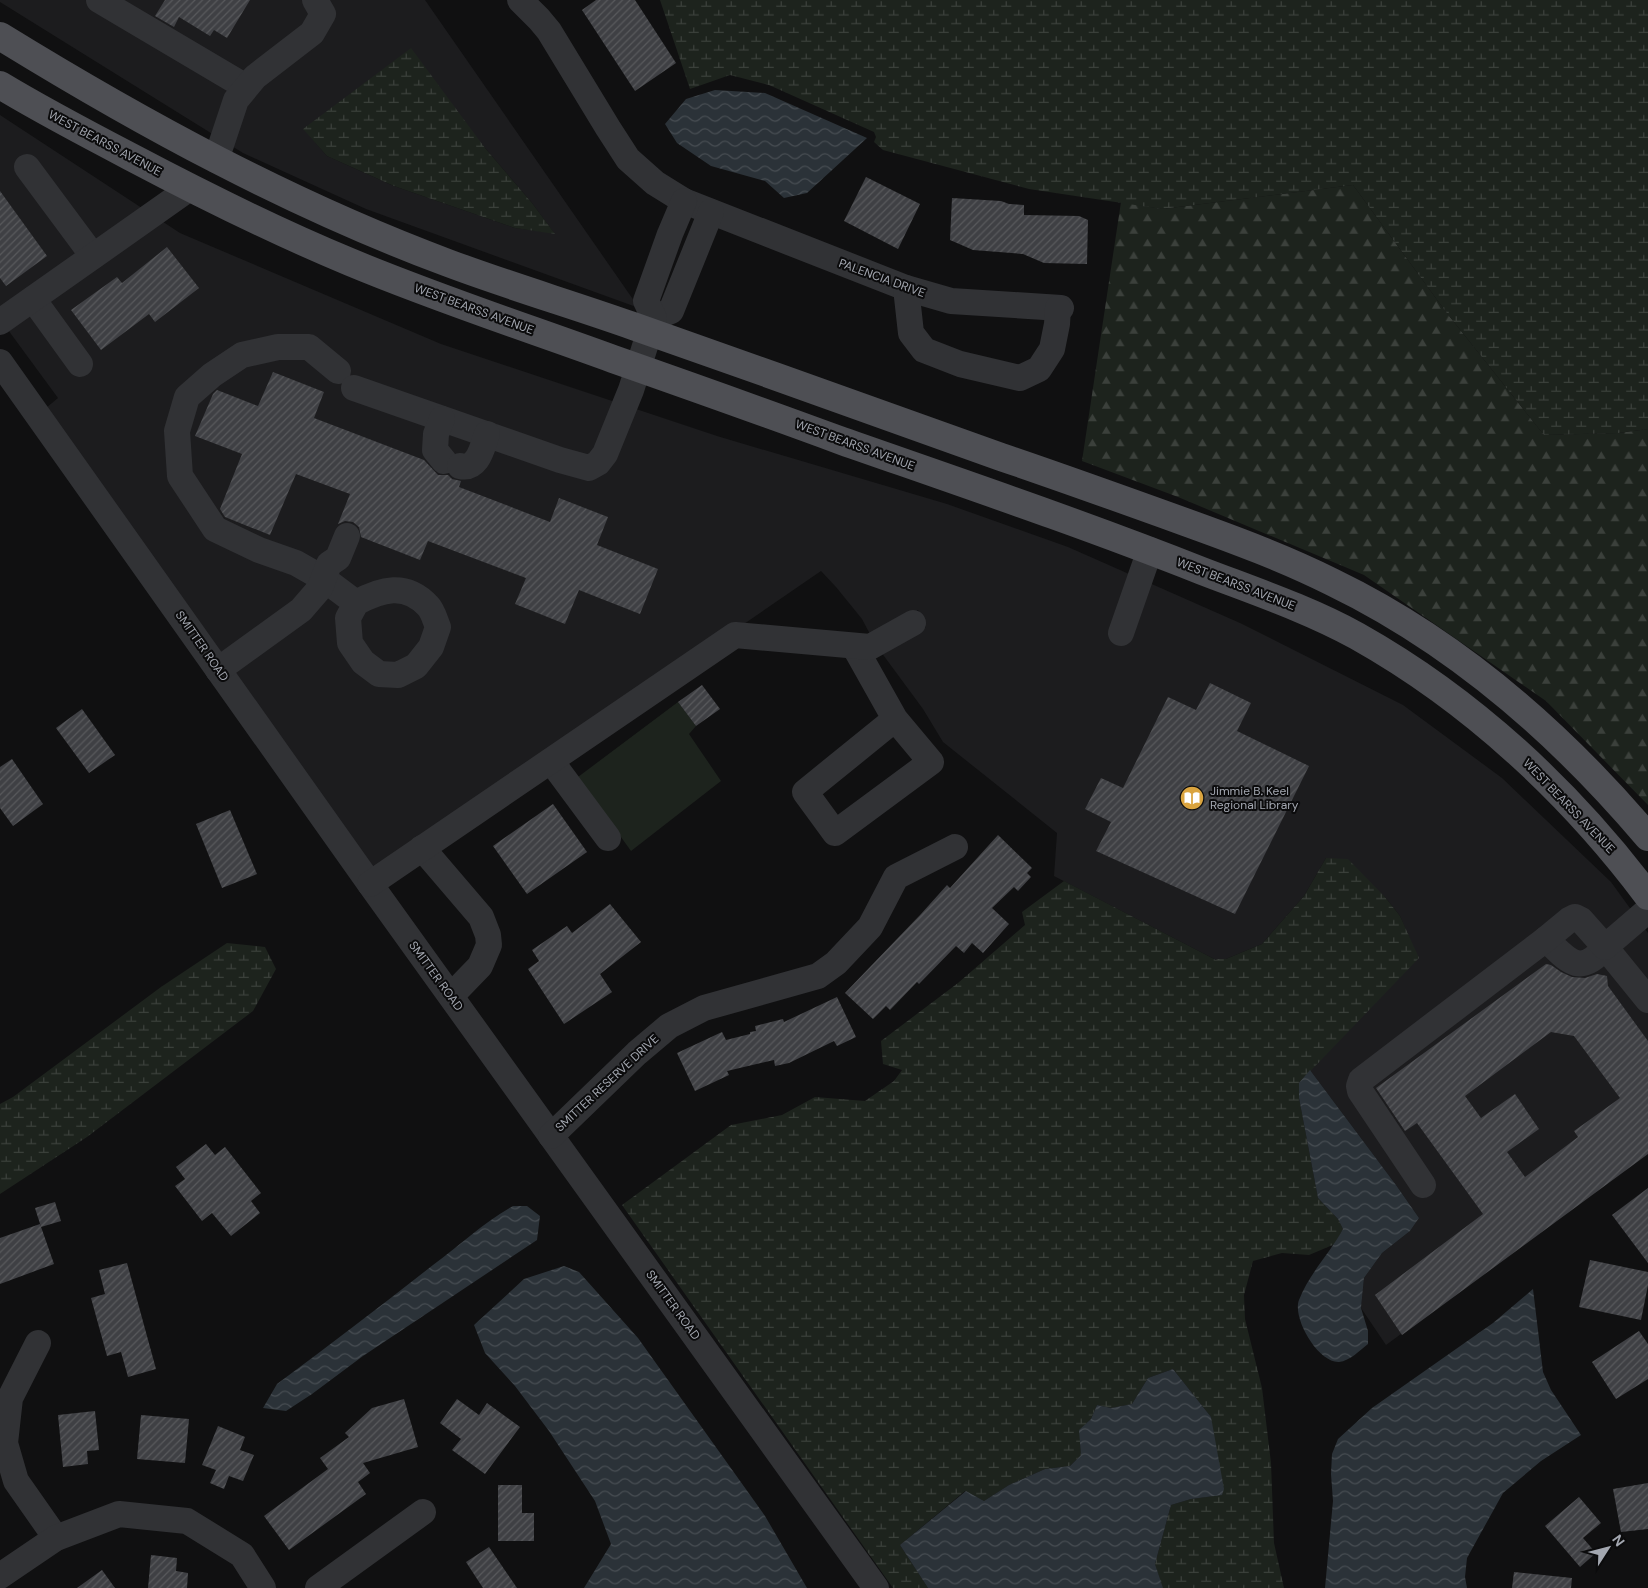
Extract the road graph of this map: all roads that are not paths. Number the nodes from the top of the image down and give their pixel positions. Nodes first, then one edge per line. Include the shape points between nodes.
1 (98, 0) edge
2 (315, 0) edge
3 (520, 0) edge
4 (0, 36) edge
5 (0, 55) edge
6 (0, 85) edge
7 (246, 87) junction
8 (122, 110) junction
9 (216, 160) junction
10 (27, 167) dead end
11 (190, 188) junction
12 (684, 201) junction
13 (711, 212) junction
14 (93, 256) junction
15 (906, 288) junction
16 (33, 299) junction
17 (0, 322) edge
18 (652, 325) junction
19 (0, 362) edge
20 (80, 364) dead end
21 (638, 368) junction
22 (442, 419) junction
23 (487, 434) junction
24 (347, 536) dead end
25 (1150, 550) junction
26 (324, 579) junction
27 (1338, 584) junction
28 (356, 602) dead end
29 (913, 623) dead end
30 (1121, 633) dead end
31 (854, 646) junction
32 (218, 670) junction
33 (895, 719) junction
34 (551, 761) junction
35 (1648, 837) edge
36 (608, 838) dead end
37 (955, 847) dead end
38 (422, 848) junction
39 (370, 884) junction
40 (1648, 896) edge
41 (1648, 910) edge
42 (1546, 939) junction
43 (1605, 947) junction
44 (451, 996) junction
45 (1648, 1000) edge
46 (551, 1136) junction
47 (1423, 1185) dead end
48 (38, 1343) dead end
49 (423, 1512) dead end
50 (56, 1538) junction
51 (0, 1576) edge
52 (263, 1588) edge
53 (318, 1588) edge
54 (876, 1588) edge

1 - 7 street
2 - 7 street via 323,14 312,33
3 - 12 street, PALENCIA DRIVE via 549,31 628,159 654,183
4 - 8 main road
5 - 8 main road via 85,106 109,113
6 - 11 main road, WEST BEARSS AVENUE
7 - 9 street via 236,100
8 - 9 main road
9 - 18 main road via 295,198 447,263
10 - 14 street
11 - 14 street
11 - 21 main road, WEST BEARSS AVENUE via 348,262
12 - 13 street, PALENCIA DRIVE
12 - 18 street via 646,301
13 - 15 street, PALENCIA DRIVE
13 - 18 street via 671,311
14 - 16 street
15 - 15 street, PALENCIA DRIVE via 951,301 1059,308 1052,348 1039,369 1020,378 960,364 924,350 911,333
16 - 17 street
16 - 20 street
18 - 21 street
18 - 27 main road via 1247,545
19 - 32 street, SMITTER ROAD
21 - 23 street via 605,454 589,468
21 - 25 main road, WEST BEARSS AVENUE
22 - 23 street
22 - 23 street via 436,434 435,450 452,463 466,467 473,464
22 - 26 street via 346,380 309,347 278,347 242,356 212,375 187,398 178,431 180,476 215,529 296,563
24 - 26 street via 338,558 329,564
25 - 27 main road via 1185,537 1309,584
25 - 30 street
25 - 40 main road, WEST BEARSS AVENUE via 1323,618 1434,686 1504,740 1555,788
26 - 28 street
26 - 32 street via 301,610
27 - 35 main road via 1428,638 1516,703 1572,753
29 - 31 street via 870,647
31 - 33 street
31 - 34 street via 735,635
32 - 39 street, SMITTER ROAD
33 - 33 street via 805,792 835,834 931,762
34 - 36 street
34 - 38 street
37 - 46 street, SMITTER RESERVE DRIVE via 896,877 870,927 836,963 818,976 704,1008 669,1026 636,1053
38 - 39 street
38 - 44 street via 481,917 488,934 488,945 480,966
39 - 44 street, SMITTER ROAD
41 - 43 street
42 - 43 street via 1563,956 1580,963 1595,958
42 - 43 street via 1575,917
42 - 47 street via 1361,1080 1360,1091
43 - 45 street
44 - 46 street, SMITTER ROAD
46 - 54 street, SMITTER ROAD
48 - 50 street via 10,1398 5,1443 16,1481
49 - 53 street
50 - 51 street
50 - 52 street via 119,1514 187,1520 242,1555

